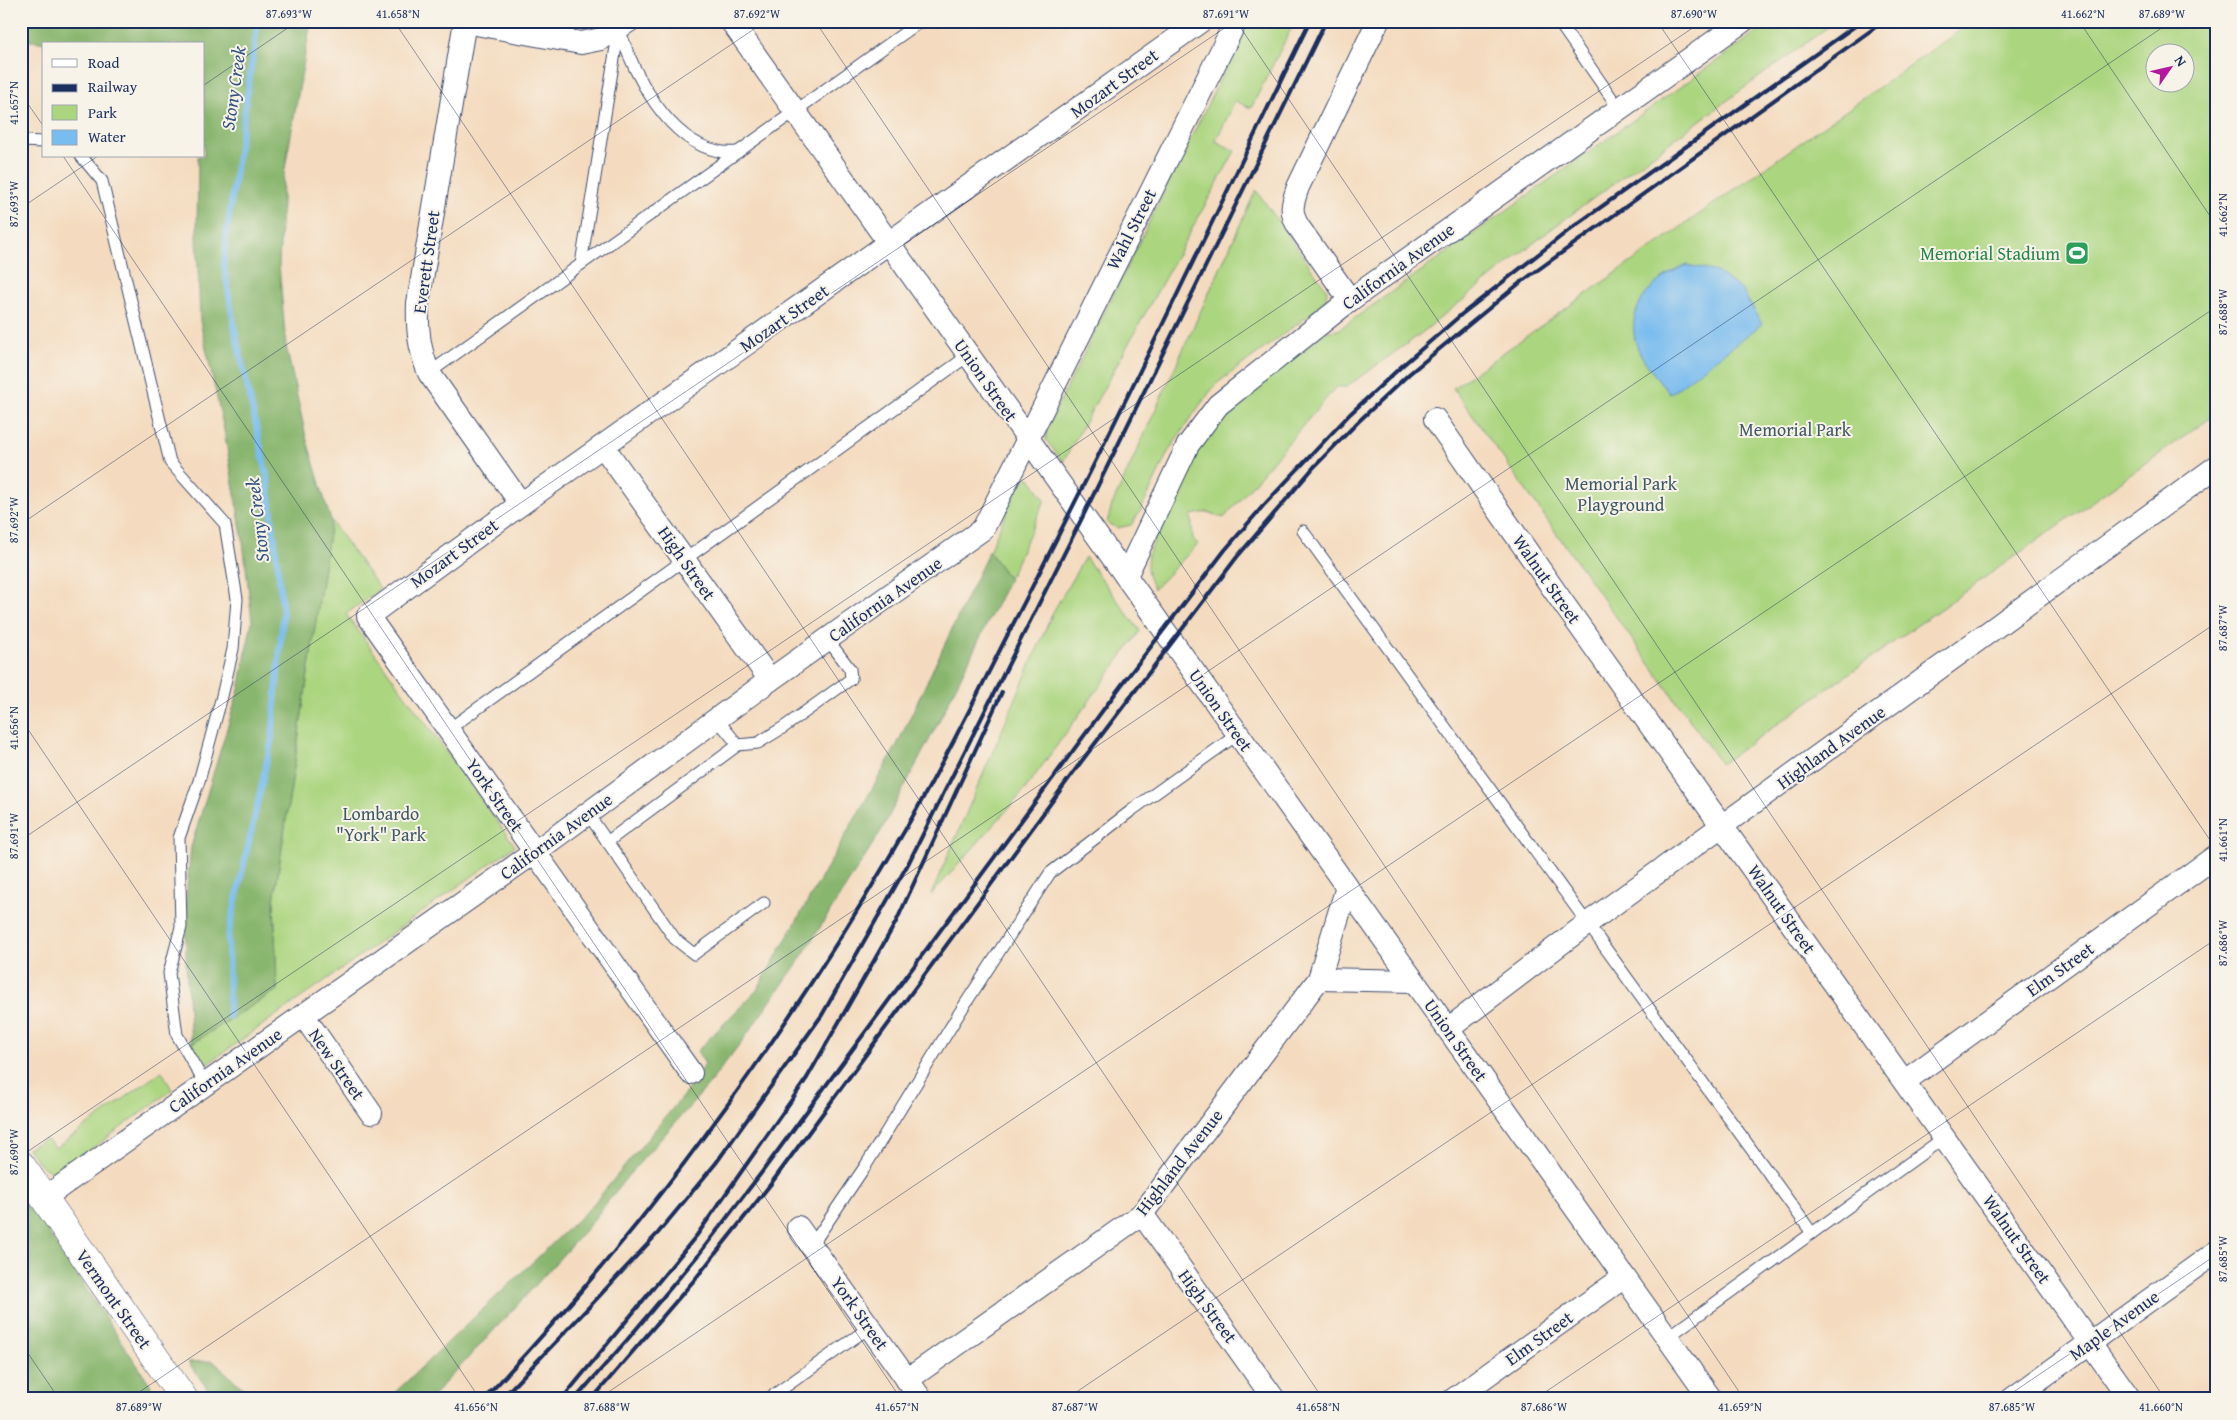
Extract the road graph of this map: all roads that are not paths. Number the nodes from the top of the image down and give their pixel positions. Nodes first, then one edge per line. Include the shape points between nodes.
1 (731, 21) edge
2 (921, 21) edge
3 (1201, 21) edge
4 (1236, 21) edge
5 (1378, 21) edge
6 (1558, 21) edge
7 (1743, 21) edge
8 (465, 22) edge
9 (622, 24) edge
10 (1620, 110) junction
11 (795, 111) junction
12 (21, 141) edge
13 (42, 142) edge
14 (738, 152) junction
15 (83, 158) edge
16 (889, 244) junction
17 (581, 264) junction
18 (1350, 300) junction
19 (969, 355) junction
20 (429, 373) junction
21 (1435, 419) dead end
22 (1027, 437) junction
23 (603, 446) junction
24 (2216, 467) edge
25 (521, 504) junction
26 (1303, 530) dead end
27 (684, 560) junction
28 (1126, 576) junction
29 (368, 616) joint
30 (828, 640) junction
31 (770, 680) junction
32 (717, 719) junction
33 (449, 729) junction
34 (1238, 734) junction
35 (738, 745) junction
36 (588, 814) junction
37 (1722, 826) junction
38 (607, 842) junction
39 (535, 852) junction
40 (2216, 856) edge
41 (1347, 887) junction
42 (764, 903) dead end
43 (1588, 923) junction
44 (1319, 979) junction
45 (1414, 981) junction
46 (303, 1015) junction
47 (1448, 1028) junction
48 (691, 1074) dead end
49 (1905, 1081) junction
50 (204, 1084) junction
51 (372, 1113) dead end
52 (1945, 1137) junction
53 (21, 1166) edge
54 (44, 1198) junction
55 (1142, 1214) junction
56 (798, 1227) dead end
57 (1812, 1233) junction
58 (812, 1246) junction
59 (2216, 1252) edge
60 (1624, 1277) junction
61 (870, 1327) junction
62 (1668, 1338) junction
63 (2090, 1343) junction
64 (908, 1380) junction
65 (184, 1399) edge
66 (768, 1399) edge
67 (921, 1399) edge
68 (1274, 1399) edge
69 (1454, 1399) edge
70 (1711, 1399) edge
71 (2012, 1399) edge
72 (2130, 1399) edge

1 - 11 street, Union Street
2 - 11 lane
3 - 16 street, Mozart Street
4 - 22 street, Wahl Street
5 - 18 street via 1291,207 1298,226
6 - 10 lane
7 - 10 street, California Avenue
8 - 9 street via 581,43 601,39
8 - 20 street, Everett Street via 418,303 420,353
9 - 14 lane via 627,54 641,83 664,114 684,134 703,146
9 - 17 lane
10 - 18 street, California Avenue
11 - 14 lane
11 - 16 street, Union Street
12 - 13 lane
14 - 17 lane
15 - 50 lane via 102,181 170,462 225,524 237,599 233,649 222,696 199,781 179,838 181,927 169,973 177,1035
16 - 19 street, Union Street
16 - 23 street, Mozart Street
17 - 20 lane
18 - 28 street, California Avenue via 1218,405 1188,445
19 - 22 street, Union Street
19 - 27 lane
20 - 25 street, Everett Street
21 - 37 street, Walnut Street
22 - 28 street, Union Street
22 - 30 street, California Avenue via 983,529
23 - 25 street, Mozart Street
23 - 27 street, High Street
24 - 37 street, Highland Avenue
25 - 29 street, Mozart Street
26 - 43 lane
27 - 31 street, High Street
27 - 33 lane
28 - 34 street, Union Street
29 - 33 street, York Street
30 - 31 street, California Avenue
30 - 35 lane via 850,669 851,679 758,743
31 - 32 street, California Avenue
32 - 35 lane
32 - 36 street, California Avenue
33 - 39 street, York Street
34 - 41 street, Union Street
34 - 58 lane via 1050,873
35 - 38 lane
36 - 38 lane
36 - 39 street, California Avenue
37 - 43 street, Highland Avenue
37 - 49 street, Walnut Street
38 - 42 lane via 675,939 694,954
39 - 46 street, California Avenue
39 - 48 street, York Street
40 - 49 street, Elm Street
41 - 44 street, Highland Avenue
41 - 45 street, Union Street
43 - 47 street, Highland Avenue
43 - 57 lane
44 - 45 street
44 - 55 street, Highland Avenue
45 - 47 street, Union Street
46 - 50 street, California Avenue
46 - 51 street, New Street
47 - 60 street, Union Street
49 - 52 street, Walnut Street
50 - 54 street, California Avenue
52 - 57 lane
52 - 63 street, Walnut Street
53 - 54 street, Vermont Street
54 - 65 street, Vermont Street
55 - 64 street, Highland Avenue
55 - 68 street, High Street
56 - 58 street, York Street
57 - 62 lane
58 - 61 street, York Street
59 - 63 street, Maple Avenue
60 - 62 street, Union Street
60 - 69 street, Elm Street
61 - 64 street, York Street
61 - 66 lane
62 - 70 street, Union Street
63 - 71 street, Maple Avenue
63 - 72 street, Walnut Street
64 - 67 street, York Street

